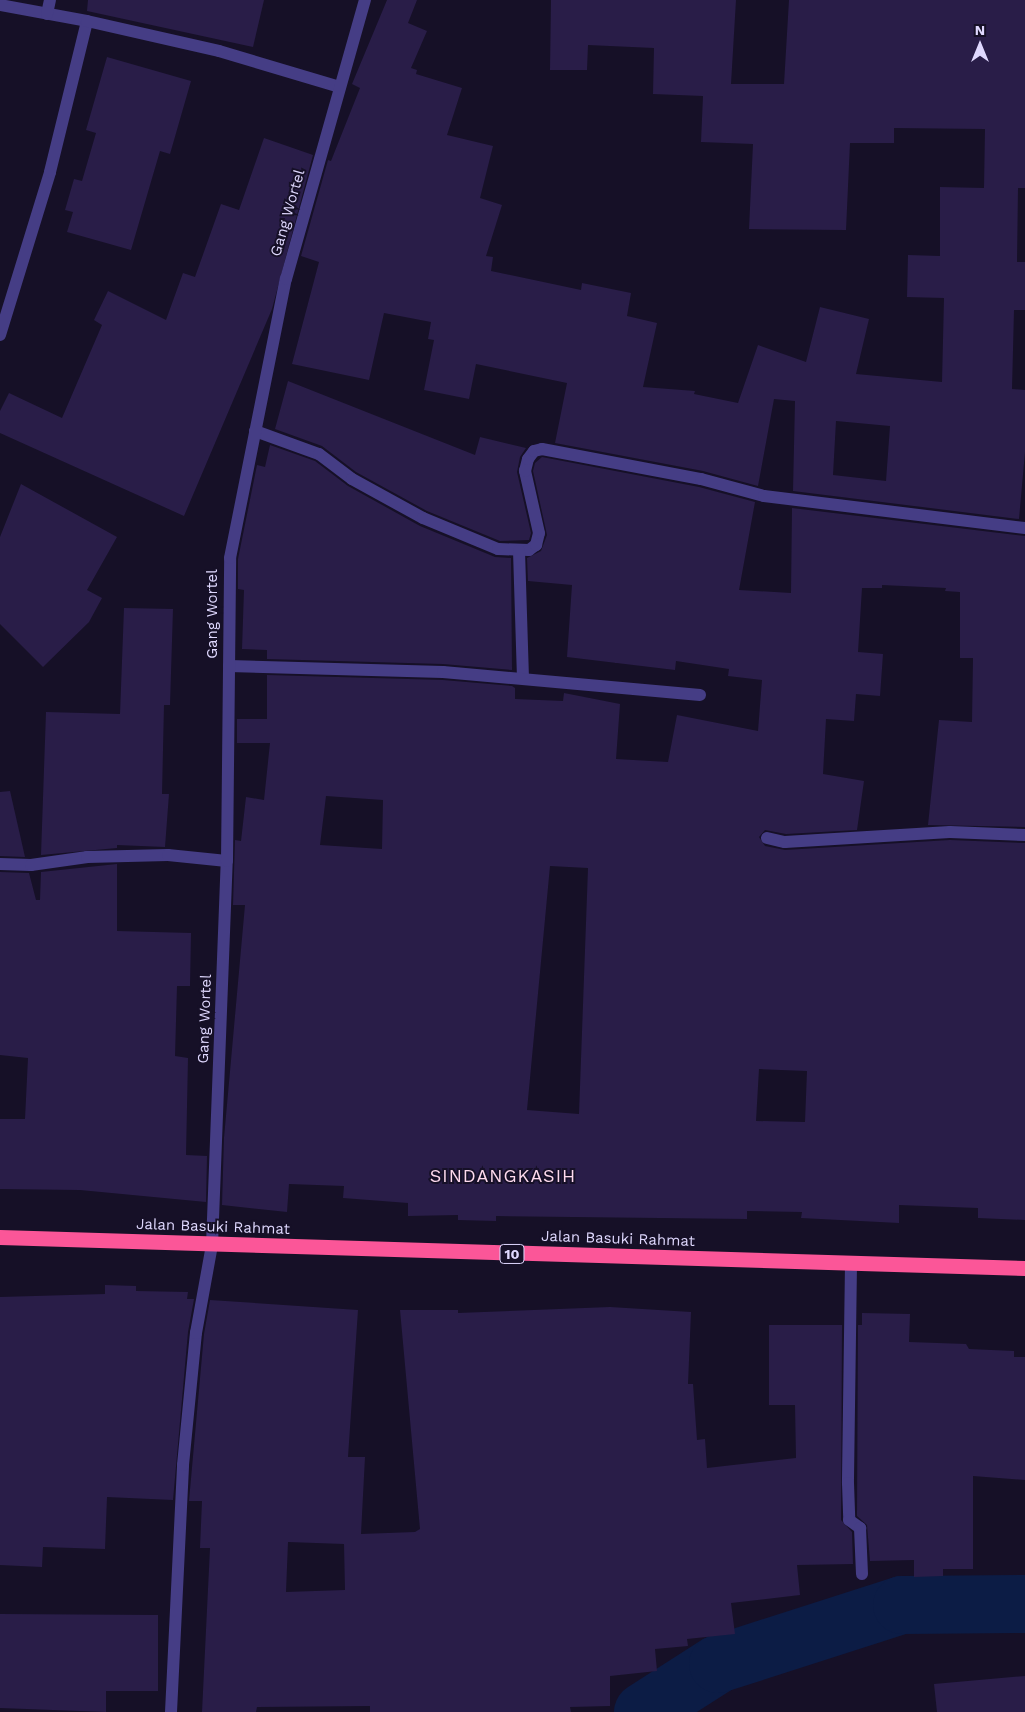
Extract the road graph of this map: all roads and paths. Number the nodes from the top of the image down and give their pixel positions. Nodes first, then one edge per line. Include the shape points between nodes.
1 (50, 0) edge
2 (365, 0) edge
3 (0, 5) edge
4 (47, 14) junction
5 (87, 21) junction
6 (340, 87) junction
7 (0, 335) edge
8 (256, 431) junction
9 (1025, 528) edge
10 (519, 551) junction
11 (229, 666) junction
12 (523, 677) junction
13 (700, 695) dead end
14 (1025, 836) edge
15 (767, 838) dead end
16 (227, 861) junction
17 (0, 864) edge
18 (0, 1237) edge
19 (212, 1245) junction
20 (851, 1264) junction
21 (1025, 1268) edge
22 (862, 1574) dead end
23 (171, 1712) edge

1 - 4 street
2 - 6 street, Gang Wortel
3 - 4 street
4 - 5 street
5 - 6 street via 219,51
5 - 7 street via 50,172
6 - 8 street, Gang Wortel via 286,280
8 - 10 street via 319,454 352,479 423,518 498,549
8 - 11 street, Gang Wortel via 230,558
9 - 10 street via 764,496 701,479 542,449 534,451 525,471 540,533 536,544
10 - 12 street
11 - 12 street
11 - 16 street, Gang Wortel
12 - 13 street
14 - 15 street via 950,832 784,842
16 - 17 street via 168,855 87,857 31,865
16 - 19 street, Gang Wortel
18 - 19 highway, Jalan Basuki Rahmat / 10
19 - 20 highway, Jalan Basuki Rahmat / 10
19 - 23 street, Gang Wortel via 196,1333 183,1465
20 - 21 highway, Jalan Basuki Rahmat / 10
20 - 22 street via 849,1520 860,1528

